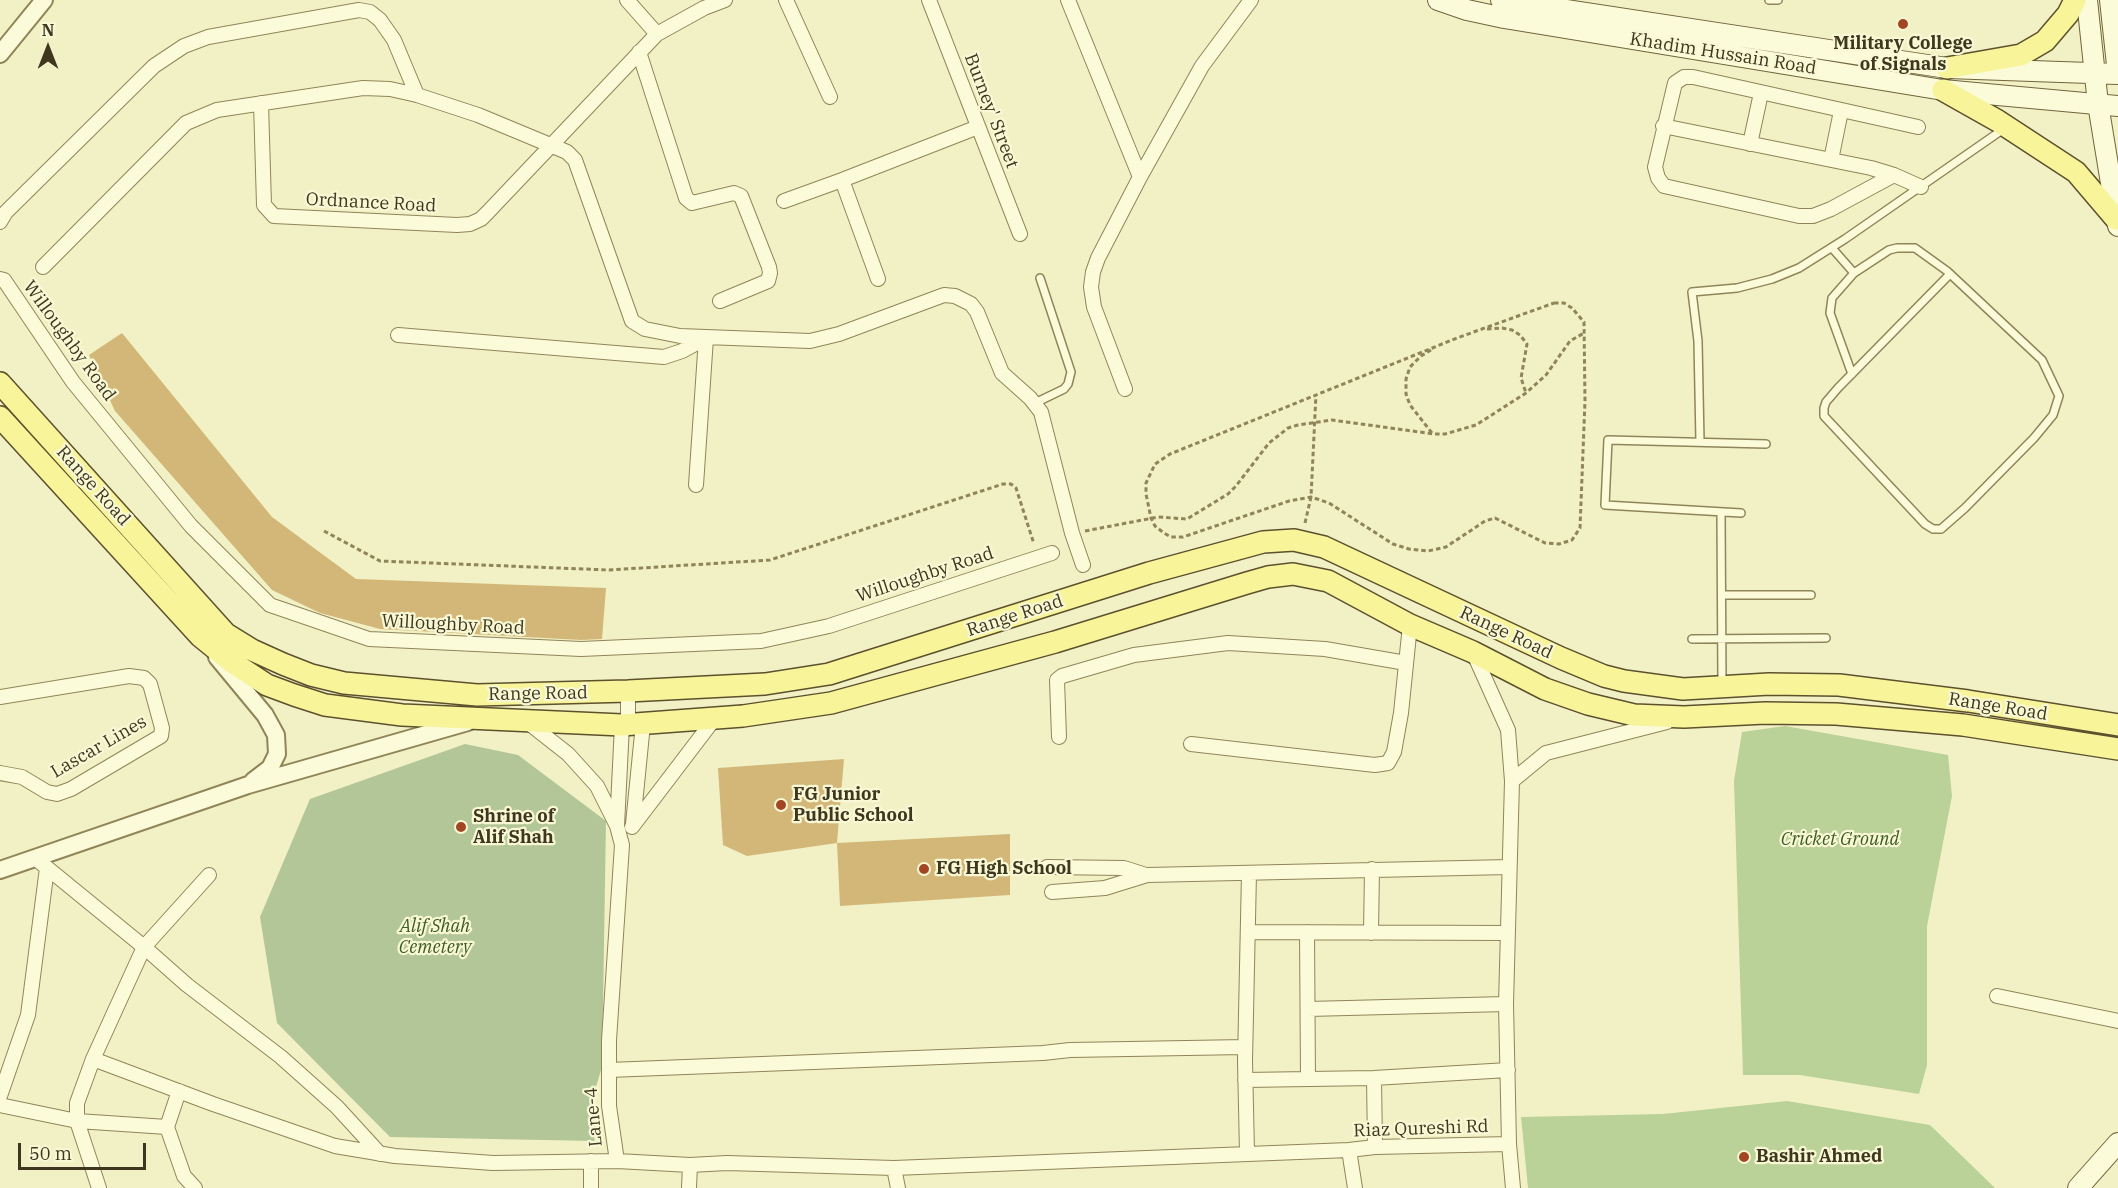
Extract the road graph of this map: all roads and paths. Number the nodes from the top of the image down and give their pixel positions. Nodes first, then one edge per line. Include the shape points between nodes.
1 (44, 0) edge
2 (627, 0) edge
3 (725, 0) edge
4 (786, 0) edge
5 (929, 0) edge
6 (1068, 0) edge
7 (1251, 0) edge
8 (1438, 0) edge
9 (1501, 0) edge
10 (1769, 0) edge
11 (1778, 0) edge
12 (2076, 0) edge
13 (2087, 0) edge
14 (2110, 0) edge
15 (657, 34) junction
16 (639, 52) junction
17 (0, 54) edge
18 (1947, 68) junction
19 (2095, 73) junction
20 (2118, 74) edge
21 (1943, 90) junction
22 (1761, 93) junction
23 (417, 95) junction
24 (830, 97) dead end
25 (261, 103) junction
26 (2098, 104) junction
27 (2118, 106) edge
28 (1840, 111) junction
29 (1663, 126) junction
30 (978, 127) junction
31 (1918, 127) dead end
32 (2007, 127) junction
33 (1750, 144) junction
34 (551, 146) junction
35 (1831, 160) junction
36 (1894, 175) junction
37 (1140, 177) junction
38 (842, 180) junction
39 (1921, 187) junction
40 (784, 201) dead end
41 (0, 222) edge
42 (2117, 224) edge
43 (1020, 234) dead end
44 (1832, 248) junction
45 (44, 267) dead end
46 (1854, 273) junction
47 (1950, 274) junction
48 (1, 277) edge
49 (1040, 278) dead end
50 (878, 279) dead end
51 (720, 301) dead end
52 (1584, 333) junction
53 (398, 335) dead end
54 (706, 338) junction
55 (1852, 374) junction
56 (0, 383) edge
57 (1125, 389) dead end
58 (1526, 393) junction
59 (1316, 394) junction
60 (1035, 403) junction
61 (0, 417) edge
62 (1315, 421) junction
63 (1434, 434) junction
64 (1701, 442) junction
65 (1766, 444) dead end
66 (696, 485) dead end
67 (1311, 497) junction
68 (1721, 513) junction
69 (1741, 513) dead end
70 (1151, 518) junction
71 (324, 531) dead end
72 (1072, 533) junction
73 (1302, 542) junction
74 (1045, 555) joint
75 (1083, 565) dead end
76 (1722, 595) junction
77 (1812, 595) dead end
78 (1410, 625) junction
79 (200, 636) junction
80 (1722, 638) junction
81 (1826, 638) dead end
82 (1692, 639) dead end
83 (1473, 652) junction
84 (1406, 663) junction
85 (1722, 687) junction
86 (628, 692) junction
87 (0, 697) edge
88 (1684, 717) junction
89 (715, 718) junction
90 (476, 720) junction
91 (526, 721) junction
92 (2118, 724) edge
93 (631, 725) junction
94 (1059, 737) dead end
95 (1191, 744) dead end
96 (2118, 749) edge
97 (0, 773) edge
98 (1512, 781) junction
99 (248, 785) junction
100 (617, 826) junction
101 (632, 827) junction
102 (622, 845) junction
103 (41, 863) junction
104 (1047, 867) dead end
105 (1509, 867) junction
106 (1372, 869) junction
107 (0, 870) edge
108 (1249, 873) junction
109 (208, 875) dead end
110 (1147, 875) junction
111 (1052, 892) dead end
112 (1248, 932) junction
113 (1307, 932) junction
114 (1371, 933) junction
115 (1507, 933) junction
116 (144, 947) junction
117 (1997, 996) dead end
118 (1506, 1004) junction
119 (1308, 1009) junction
120 (2118, 1021) edge
121 (1245, 1047) junction
122 (93, 1059) junction
123 (609, 1070) junction
124 (1508, 1070) junction
125 (1374, 1078) junction
126 (1308, 1079) junction
127 (1245, 1080) junction
128 (178, 1091) junction
129 (0, 1096) edge
130 (0, 1105) edge
131 (76, 1121) junction
132 (167, 1127) junction
133 (2118, 1143) edge
134 (1509, 1144) junction
135 (1375, 1147) junction
136 (1349, 1150) junction
137 (1247, 1153) junction
138 (381, 1154) junction
139 (591, 1161) junction
140 (617, 1161) junction
141 (690, 1165) junction
142 (894, 1168) junction
143 (99, 1188) edge
144 (195, 1188) edge
145 (591, 1188) edge
146 (689, 1188) edge
147 (898, 1188) edge
148 (1356, 1188) edge
149 (1513, 1188) edge
150 (2078, 1188) edge

1 - 17 street
2 - 15 street
3 - 15 street, Ordnance Road
4 - 24 street
5 - 30 street, Burney' Street
6 - 37 street
7 - 37 street via 1202,66
8 - 21 main road, Khadim Hussain Road via 1504,18
9 - 18 main road, Khadim Hussain Road
10 - 11 lane
12 - 18 main road via 2045,41 2021,55
13 - 19 main road
14 - 20 main road
15 - 16 street, Ordnance Road
16 - 34 street, Ordnance Road
16 - 51 street via 686,198 692,203 726,194 741,196 769,267 768,281
18 - 19 main road, Khadim Hussain Road
19 - 20 main road, Khadim Hussain Road
19 - 26 main road
21 - 26 main road, Khadim Hussain Road
21 - 32 main road
22 - 28 street
22 - 29 street via 1684,77 1674,83
22 - 33 street
23 - 25 street via 363,88
23 - 34 street via 478,115
23 - 41 street via 394,40 381,20 370,12 358,10 208,37 184,46 154,66
25 - 34 street, Ordnance Road via 264,205 274,216 470,224 481,219
25 - 45 street via 217,110 186,123
26 - 27 main road, Khadim Hussain Road
26 - 42 main road
28 - 31 street
28 - 35 street
29 - 33 street
29 - 36 street via 1655,167 1664,186 1799,216 1831,209
30 - 38 street
30 - 43 street, Burney' Street
32 - 39 lane
32 - 42 main road via 2076,172
33 - 35 street
34 - 54 street via 575,160 632,321 645,329
35 - 36 street
36 - 39 street
37 - 57 street via 1098,258 1091,286 1094,307
38 - 40 street
38 - 50 street
39 - 44 lane
44 - 46 lane
44 - 64 lane via 1772,279 1737,288 1692,292 1698,341
46 - 47 lane via 1896,248 1915,248
46 - 55 lane via 1836,291 1830,305
47 - 55 lane
47 - 55 lane via 2042,360 2059,396 2053,415 2034,438 1941,529 1925,524 1824,416 1826,402
48 - 74 street, Willoughby Road via 73,382 214,550 270,604 369,639 582,649 761,641 829,626
49 - 60 lane via 1071,372 1064,389
52 - 58 path via 1570,341 1546,375
52 - 59 path via 1584,322 1572,308 1554,303
52 - 67 path via 1580,528 1572,540 1545,543 1495,518 1446,547 1428,551 1409,549 1393,544 1329,503
53 - 54 street via 664,357
54 - 60 street via 810,341 934,298 955,296 977,312 1002,374
54 - 66 street
56 - 86 main road, Range Road via 226,634 252,650 311,675 344,683 477,695
58 - 63 path via 1476,425
58 - 63 path via 1521,378 1527,344 1520,335 1492,328 1452,341 1421,356 1410,367 1406,379 1410,405
59 - 62 path
59 - 70 path via 1155,464 1146,483
60 - 72 street via 1044,421
61 - 79 main road
62 - 63 path via 1354,422
62 - 67 path
62 - 70 path via 1288,428 1269,443 1228,494 1187,519
64 - 65 lane
64 - 68 lane via 1608,440 1605,506
67 - 70 path via 1183,537 1164,533
67 - 73 path
68 - 69 lane
68 - 76 lane
70 - 72 path
71 - 74 path via 380,561 609,570 770,560 1011,484
72 - 75 street
73 - 85 main road, Range Road via 1324,547 1604,676 1645,686
73 - 86 main road, Range Road via 1263,542 1149,573 829,674 765,684
76 - 77 lane
76 - 80 lane
78 - 83 main road
78 - 84 street
78 - 89 main road via 1328,580 1293,574 1268,577 1056,642 831,703
79 - 90 main road via 267,685 294,695 336,706
79 - 99 street via 265,715 276,735 277,753 270,768
80 - 81 lane
80 - 82 lane
80 - 85 lane
83 - 88 main road via 1545,689 1588,704 1634,715
83 - 98 street, Riaz Qureshi Rd via 1508,730
84 - 94 street via 1325,649 1228,643 1134,655 1057,680
84 - 95 street via 1399,723 1389,763 1375,765
85 - 92 main road, Range Road via 1839,685
86 - 93 street
87 - 97 street, Lascar Lines via 129,676 144,678 150,684 162,728 161,736 57,794 22,777
88 - 96 main road via 1836,714 1963,725
88 - 98 street via 1546,753
89 - 93 main road
89 - 101 street
90 - 91 main road
90 - 99 street
91 - 93 main road
91 - 100 street via 568,753 597,786
93 - 100 street, Lane-4
93 - 101 street, Lane-4 via 637,794
98 - 105 street, Riaz Qureshi Rd
99 - 103 street
100 - 102 street, Lane-4
101 - 102 street, Lane-4
102 - 123 street, Lane-4
103 - 107 street
103 - 116 street
103 - 129 street via 28,1015
104 - 110 street via 1124,868
105 - 106 street
105 - 115 street, Riaz Qureshi Rd
106 - 108 street
106 - 114 street
108 - 110 street
108 - 112 street
109 - 116 street
110 - 111 street via 1105,888
112 - 113 street
112 - 121 street
113 - 114 street
113 - 119 street
114 - 115 street
115 - 118 street, Riaz Qureshi Rd
116 - 122 street
116 - 138 street via 281,1057 337,1107
117 - 120 street
118 - 119 street
118 - 124 street, Riaz Qureshi Rd
119 - 126 street
121 - 123 street via 1070,1050
121 - 127 street
122 - 128 street
122 - 131 street via 76,1103
123 - 140 street, Lane-4 via 609,1107
124 - 125 street
124 - 134 street, Riaz Qureshi Rd
125 - 126 street
125 - 135 street
126 - 127 street
127 - 137 street
128 - 132 street
128 - 138 street via 335,1146
130 - 131 street
131 - 132 street
131 - 143 street
132 - 144 street via 183,1176
133 - 150 main road
134 - 135 street, Riaz Qureshi Rd
134 - 149 street
135 - 136 street, Riaz Qureshi Rd
136 - 137 street, Riaz Qureshi Rd
136 - 148 street
137 - 142 street, Riaz Qureshi Rd
138 - 139 street via 493,1163
139 - 140 street
139 - 145 street
140 - 141 street, Lane-4
141 - 142 street, Lane-4
141 - 146 street
142 - 147 street

